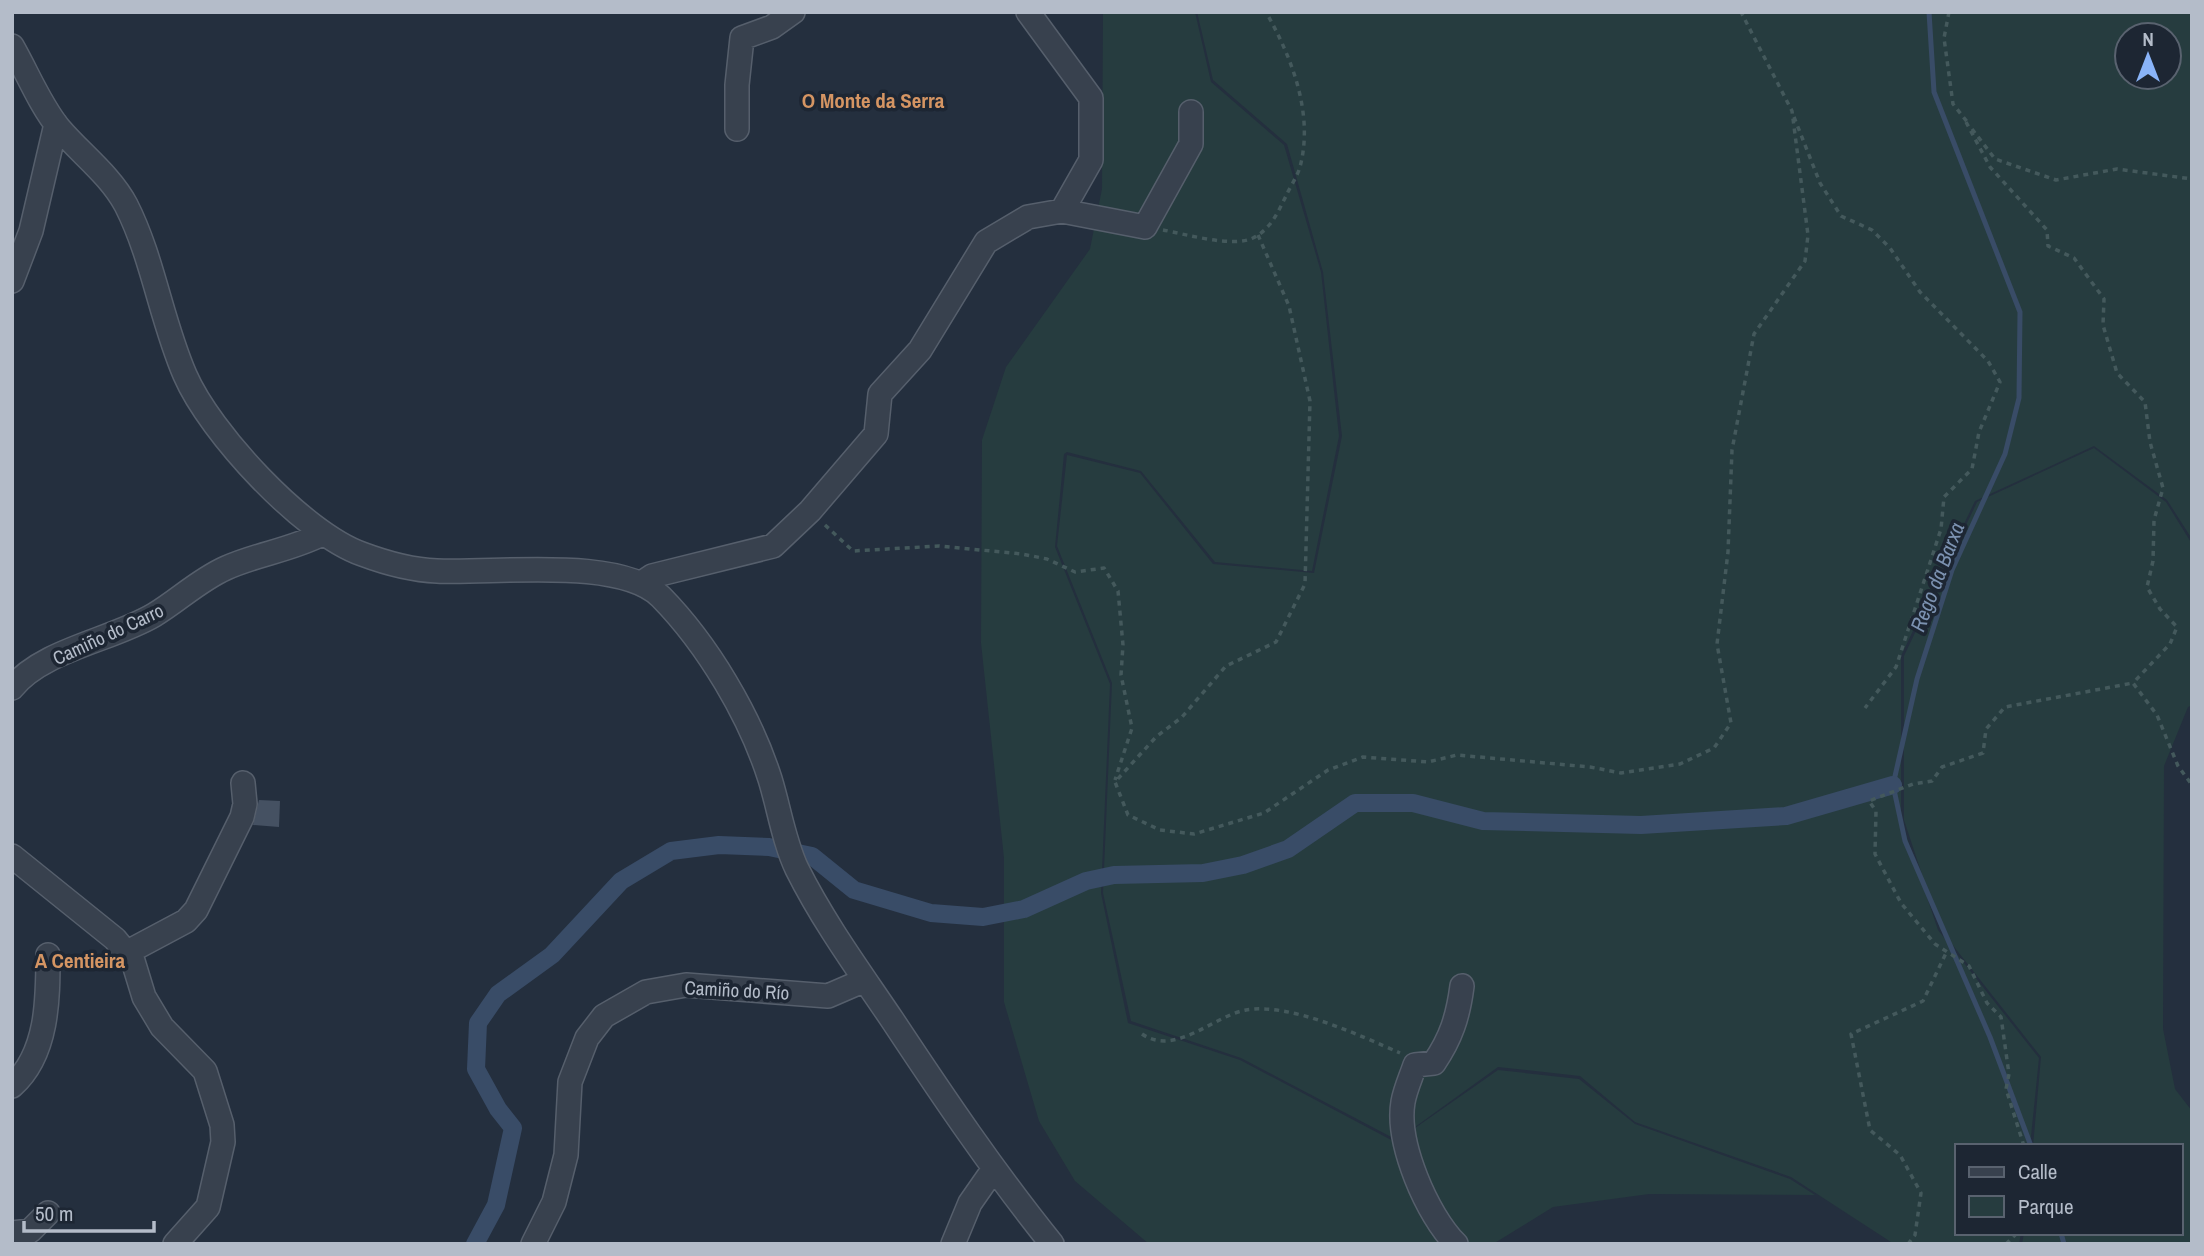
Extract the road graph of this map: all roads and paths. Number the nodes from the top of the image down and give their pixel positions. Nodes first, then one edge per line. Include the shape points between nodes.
1 (793, 12) edge
2 (1028, 12) edge
3 (1266, 12) edge
4 (1741, 12) edge
5 (1949, 12) edge
6 (12, 46) edge
7 (1792, 111) junction
8 (1191, 112) dead end
9 (1966, 122) junction
10 (56, 124) junction
11 (737, 129) dead end
12 (2192, 179) edge
13 (1062, 211) junction
14 (1145, 227) junction
15 (1258, 234) junction
16 (12, 281) edge
17 (810, 511) junction
18 (322, 534) junction
19 (643, 582) junction
20 (2133, 683) junction
21 (12, 688) edge
22 (1865, 708) dead end
23 (1115, 782) junction
24 (243, 783) dead end
25 (2192, 785) edge
26 (12, 856) edge
27 (126, 953) junction
28 (1946, 953) junction
29 (48, 954) dead end
30 (865, 979) junction
31 (1462, 986) dead end
32 (1142, 1034) dead end
33 (1415, 1066) junction
34 (12, 1086) edge
35 (2023, 1144) edge
36 (993, 1170) junction
37 (48, 1213) dead end
38 (12, 1233) edge
39 (175, 1244) edge
40 (533, 1244) edge
41 (953, 1244) edge
42 (1052, 1244) edge
43 (1456, 1244) edge
44 (1908, 1244) edge

1 - 11 street via 772,27 742,38
2 - 13 street via 1091,98 1091,160
3 - 15 path via 1288,51 1297,80 1304,136 1300,167 1273,222
4 - 7 path
5 - 9 path via 1944,38 1954,104
6 - 10 street
7 - 22 path via 1821,183 1841,216 1872,230 1920,292 1988,361 2000,382 1979,432 1972,470 1944,497 1941,529 1896,667
7 - 23 path via 1808,235 1805,261 1754,334 1739,412 1717,644 1731,723 1714,748 1680,764 1621,773 1457,755 1429,762 1363,757 1328,771 1264,813 1194,834 1160,830 1128,815
8 - 14 street via 1191,144
9 - 12 path via 1995,159 2056,180 2117,169
9 - 20 path via 1990,167 2047,230 2048,246 2074,258 2104,299 2103,325 2117,373 2145,402 2163,488 2154,520 2147,587 2177,627 2170,644
10 - 16 street via 31,231
10 - 18 street via 123,200 195,395 238,451
13 - 14 street
13 - 17 street via 1028,217 986,242 920,350 880,394 876,434
14 - 15 path via 1222,241 1252,239
15 - 23 path via 1289,306 1310,401 1305,584 1276,642 1226,666
17 - 19 street via 774,546
17 - 23 path via 853,551 939,546 1022,554 1075,572 1104,568 1118,591 1121,675 1132,728
18 - 19 street via 357,552 416,569 609,572
18 - 21 street, Camiño do Carro via 204,578 152,617 39,666
19 - 30 street via 687,629 752,729 795,864
20 - 25 path via 2157,715 2178,766
20 - 28 path via 2005,707 1986,729 1983,753 1942,767 1932,781 1870,801 1876,811 1875,854 1901,903
24 - 27 street via 242,817 196,910 186,921
26 - 27 street via 115,939
27 - 39 street via 162,1027 205,1071 222,1125 223,1142 208,1207
28 - 35 path via 1969,966 1987,1003 2001,1017 2009,1074 2006,1089
28 - 44 path via 1923,1001 1851,1034 1870,1130 1900,1155 1920,1193 1915,1235
29 - 34 street via 46,1021 22,1077
30 - 36 street
30 - 40 street, Camiño do Río via 828,996 686,985 646,992 604,1016 587,1038 569,1082 566,1155 554,1202
31 - 33 street via 1450,1038 1434,1063
32 - 33 path via 1151,1041 1187,1037 1236,1013 1265,1009 1368,1040 1405,1055
33 - 43 street via 1403,1103 1409,1153 1428,1207
36 - 41 street via 970,1203
36 - 42 street
37 - 38 street via 30,1231

